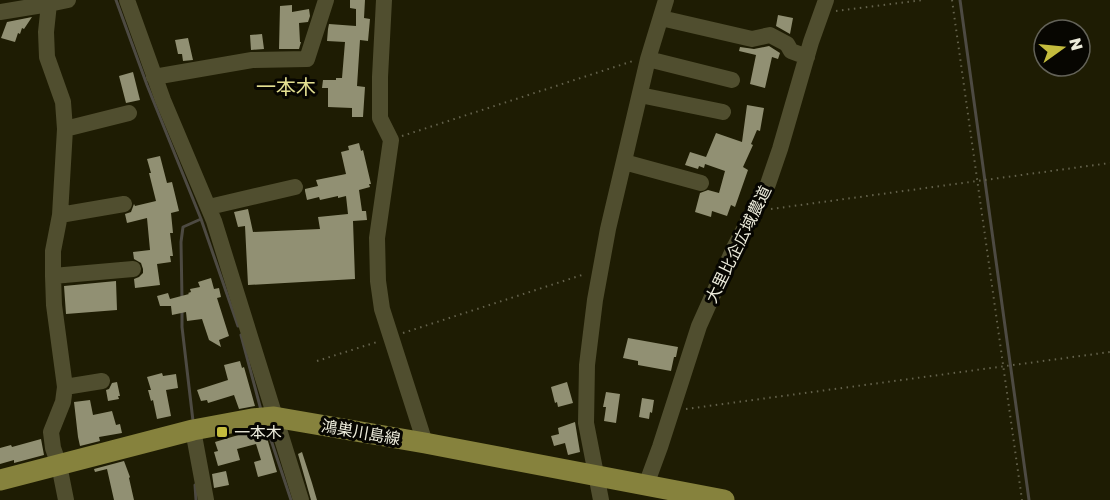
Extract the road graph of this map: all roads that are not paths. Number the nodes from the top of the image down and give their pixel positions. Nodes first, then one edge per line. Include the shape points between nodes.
1 (68, 0) edge
2 (127, 0) edge
3 (326, 0) edge
4 (384, 0) edge
5 (666, 0) edge
6 (49, 4) junction
7 (823, 6) edge
8 (0, 12) edge
9 (661, 18) junction
10 (807, 57) junction
11 (648, 59) junction
12 (154, 77) junction
13 (732, 80) dead end
14 (640, 95) junction
15 (723, 112) dead end
16 (129, 113) dead end
17 (65, 129) junction
18 (624, 162) junction
19 (701, 183) dead end
20 (295, 188) dead end
21 (124, 204) dead end
22 (209, 207) junction
23 (60, 215) junction
24 (133, 269) dead end
25 (53, 276) junction
26 (102, 381) dead end
27 (65, 387) junction
28 (274, 417) junction
29 (193, 429) junction
30 (425, 443) junction
31 (59, 465) junction
32 (597, 476) junction
33 (0, 480) edge
34 (646, 485) junction
35 (66, 500) edge
36 (206, 500) edge
37 (301, 500) edge
38 (601, 500) edge
39 (724, 500) edge

1 - 6 street
2 - 12 street
3 - 12 street via 307,59 252,60
4 - 30 street via 380,118 391,140 377,238 378,280 382,309
5 - 9 street
6 - 8 street
6 - 17 street via 47,57 63,102
7 - 10 street, 大里比企広域農道
9 - 10 street via 752,39 770,35 787,44 791,51
9 - 11 street
10 - 34 street, 大里比企広域農道 via 768,184 699,326
11 - 13 street
11 - 14 street
12 - 22 street
14 - 15 street
14 - 18 street
16 - 17 street
17 - 23 street
18 - 19 street
18 - 32 street via 600,269 587,365 586,423
20 - 22 street
21 - 23 street
22 - 28 street
23 - 25 street
24 - 25 street
25 - 27 street
26 - 27 street
27 - 31 street via 51,432
28 - 29 main road, 鴻巣川島線
28 - 30 main road, 鴻巣川島線
28 - 37 street
29 - 31 main road, 鴻巣川島線
29 - 36 street
30 - 32 main road, 鴻巣川島線
31 - 33 main road, 鴻巣川島線
31 - 35 street
32 - 34 main road, 鴻巣川島線
32 - 38 street
34 - 39 main road, 鴻巣川島線

